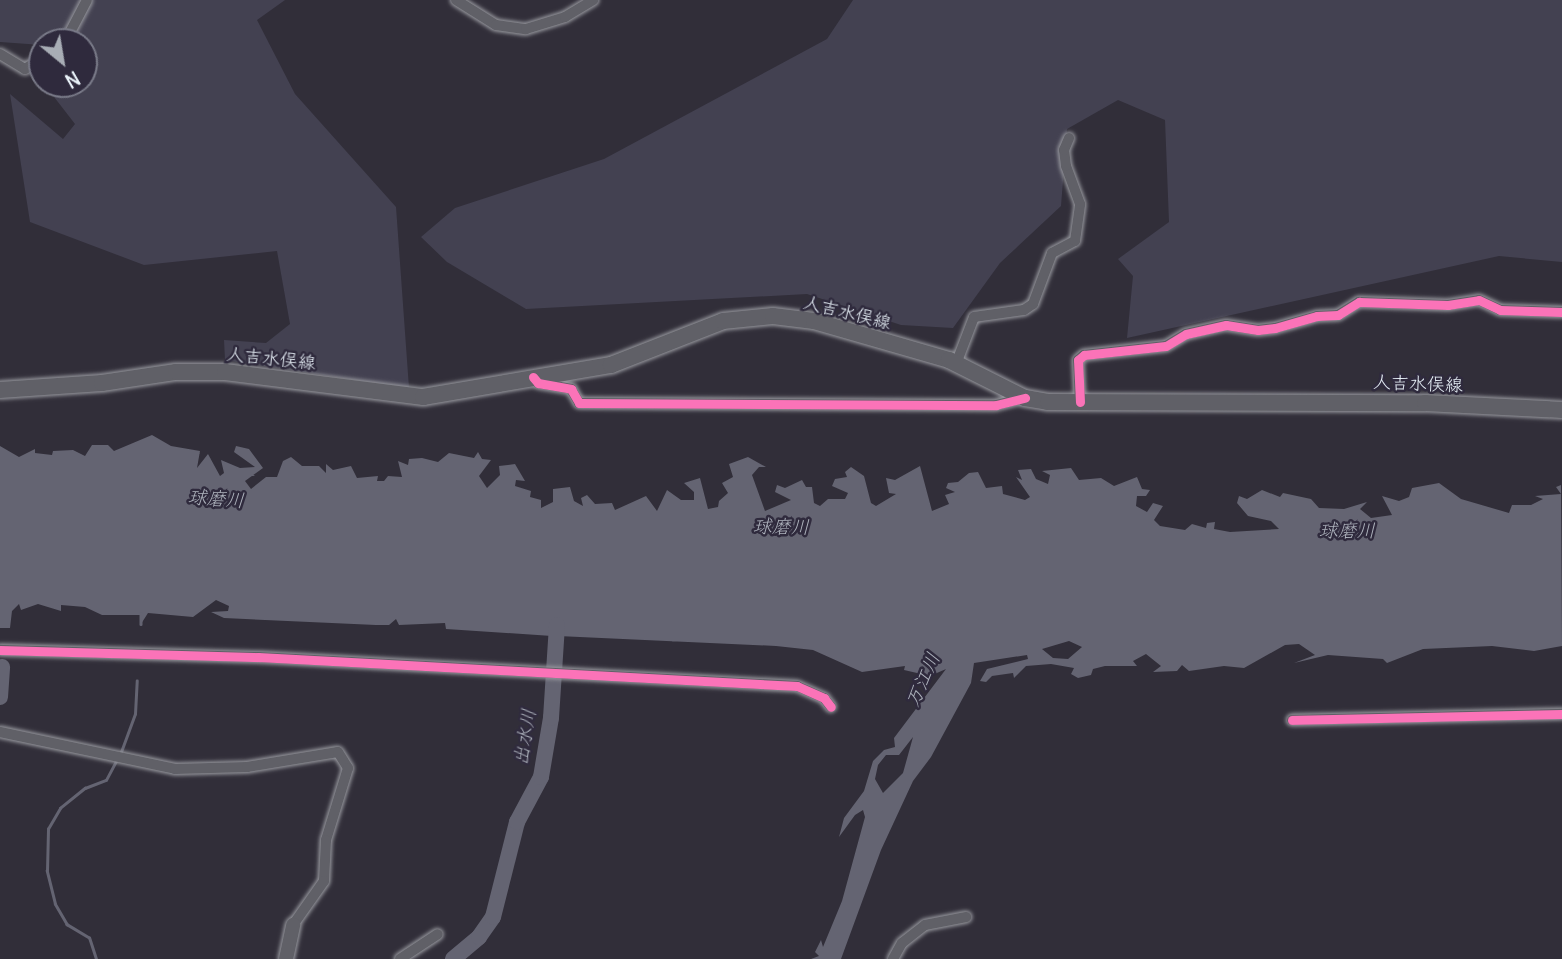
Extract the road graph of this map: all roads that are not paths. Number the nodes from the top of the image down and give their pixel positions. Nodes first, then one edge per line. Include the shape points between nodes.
1 (87, 0) edge
2 (456, 0) edge
3 (593, 0) edge
4 (72, 28) edge
5 (0, 54) edge
6 (28, 67) edge
7 (1069, 138) dead end
8 (1562, 312) edge
9 (956, 364) junction
10 (533, 377) junction
11 (0, 390) edge
12 (1025, 398) junction
13 (1080, 402) junction
14 (1562, 410) edge
15 (0, 650) edge
16 (831, 707) dead end
17 (1562, 714) edge
18 (1292, 720) dead end
19 (4, 732) edge
20 (966, 917) dead end
21 (293, 925) joint
22 (438, 934) dead end
23 (286, 959) edge
24 (400, 959) edge
25 (893, 959) edge

1 - 4 street
2 - 3 street via 496,25 526,29 565,17
5 - 6 street
7 - 9 street via 1064,150 1066,166 1080,204 1075,241 1052,253 1033,303 1024,310 974,317
8 - 13 street via 1500,310 1479,300 1448,305 1359,302 1338,315 1275,328 1226,325 1186,334 1166,346 1084,355 1078,360
9 - 10 main road, 人吉水俣線 via 814,321 773,316 723,321 611,365
9 - 12 main road, 人吉水俣線
10 - 11 main road, 人吉水俣線 via 423,397 225,372 176,372
10 - 12 street via 538,383 571,389 579,403 996,405
12 - 13 main road, 人吉水俣線
13 - 14 main road, 人吉水俣線 via 1425,403
15 - 16 street via 271,658 797,686 824,698
17 - 18 street
19 - 21 street via 175,769 247,767 338,752 348,768 326,840 324,881
20 - 25 street via 925,925 902,943
21 - 23 street
22 - 24 street

